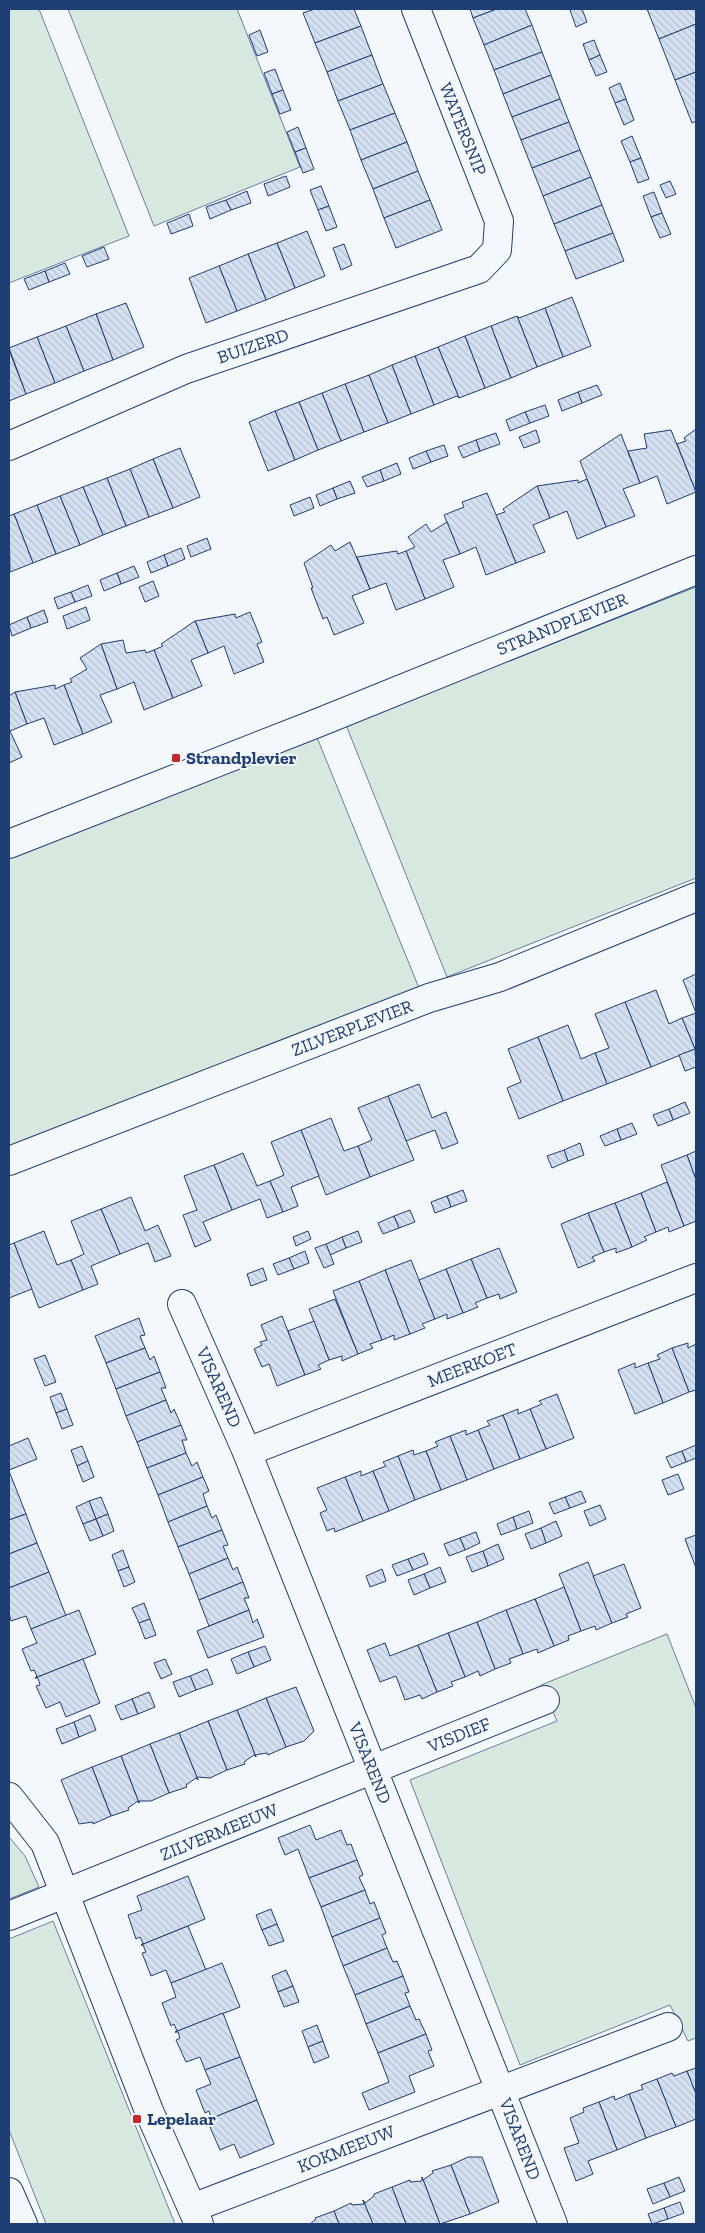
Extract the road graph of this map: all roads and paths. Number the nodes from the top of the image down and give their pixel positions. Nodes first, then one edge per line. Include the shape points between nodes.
1 (416, 9) edge
2 (497, 250) joint
3 (9, 446) edge
4 (696, 570) edge
5 (9, 844) edge
6 (696, 896) edge
7 (9, 1161) edge
8 (696, 1278) edge
9 (182, 1304) dead end
10 (247, 1452) junction
11 (545, 1700) dead end
12 (373, 1771) junction
13 (9, 1797) edge
14 (64, 1893) junction
15 (9, 1916) edge
16 (668, 2027) dead end
17 (500, 2090) junction
18 (9, 2192) edge
19 (196, 2216) edge
20 (23, 2224) edge
21 (553, 2224) edge

1 - 2 street, WATERSNIP via 499,221
2 - 3 street, BUIZERD via 479,269 186,369
4 - 5 street, STRANDPLEVIER
6 - 7 street, ZILVERPLEVIER via 500,977 429,998
8 - 10 street, MEERKOET
9 - 10 street, VISAREND
10 - 12 street, VISAREND
11 - 12 street, VISDIEF
12 - 14 street, ZILVERMEEUW
12 - 17 street, VISAREND
13 - 14 street via 45,1843
14 - 15 street, ZILVERMEEUW
14 - 19 street via 149,2110
16 - 17 street
17 - 19 street, KOKMEEUW
17 - 21 street, VISAREND
18 - 20 street

